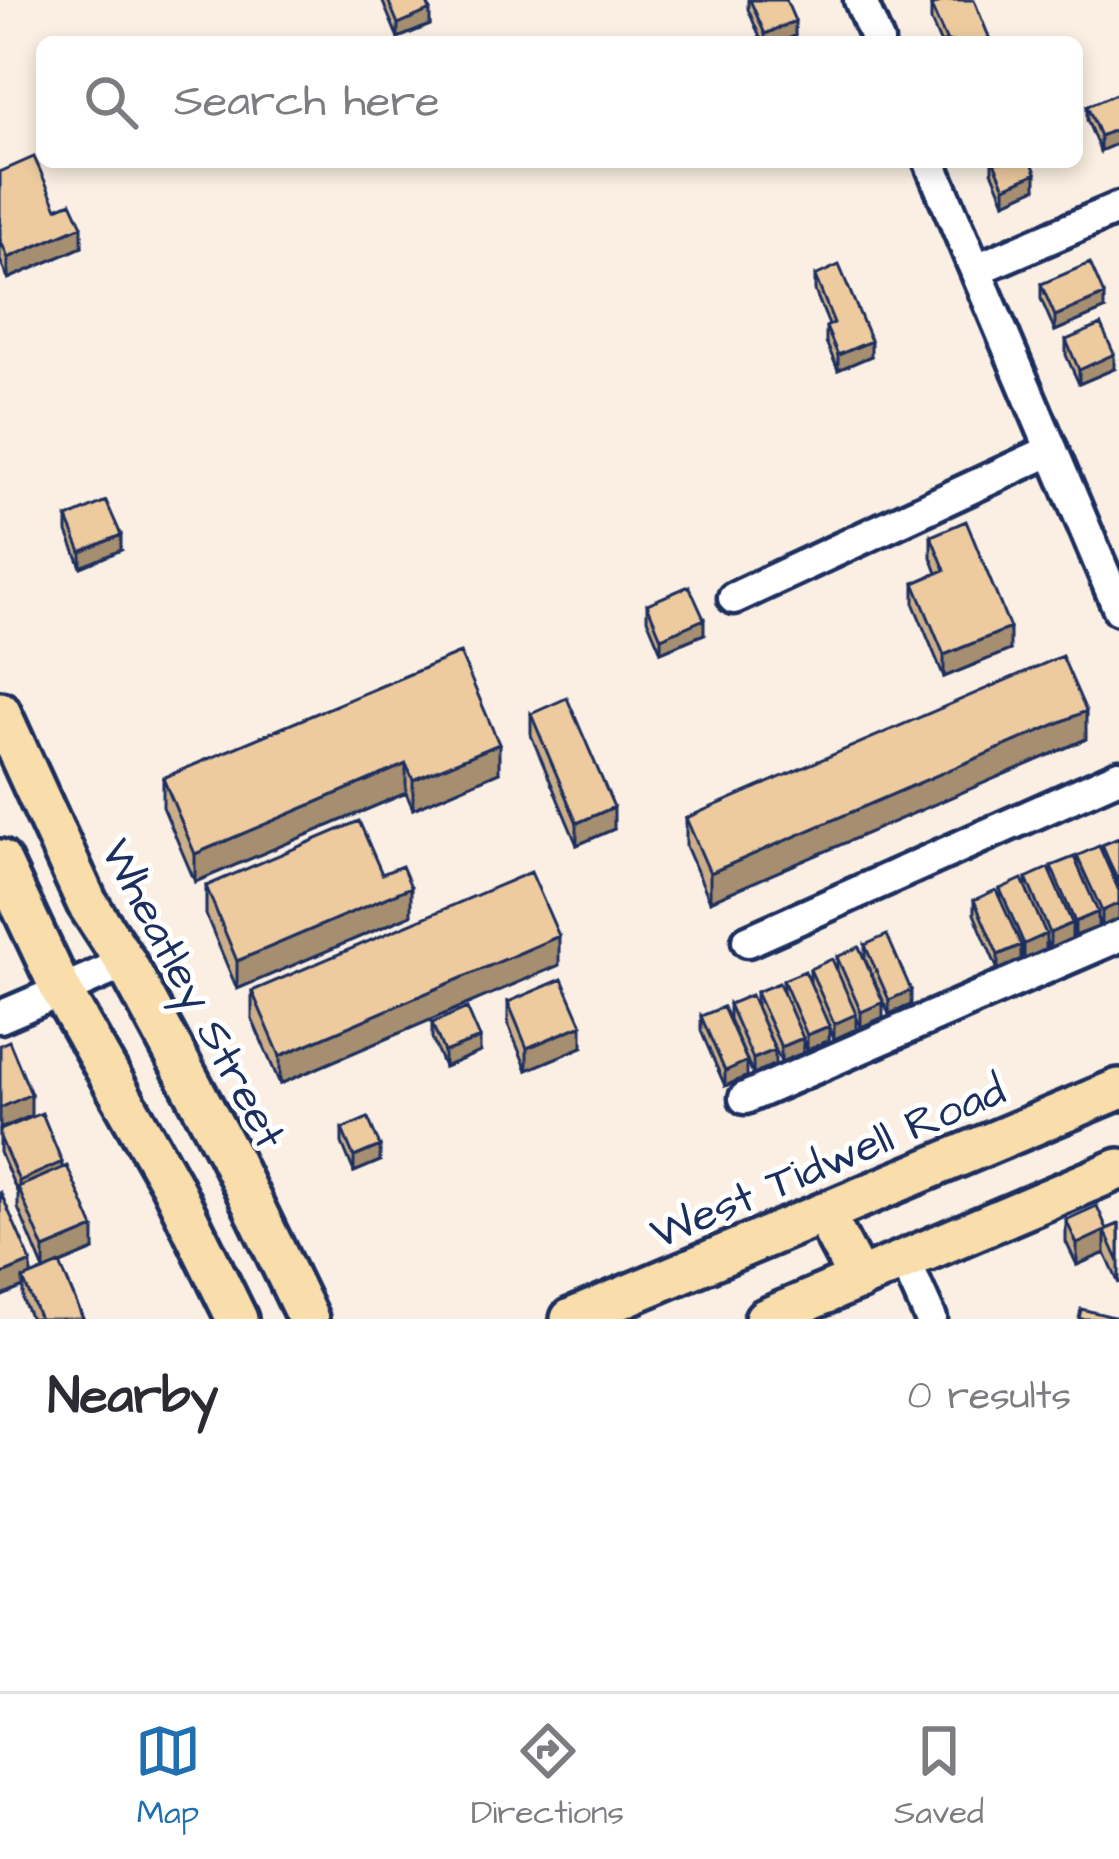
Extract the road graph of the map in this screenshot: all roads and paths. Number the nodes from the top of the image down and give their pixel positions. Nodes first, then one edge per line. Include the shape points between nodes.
1 (860, 0) edge
2 (875, 36) edge
3 (933, 168) edge
4 (1119, 208) edge
5 (977, 269) junction
6 (1052, 449) junction
7 (734, 598) dead end
8 (1119, 609) edge
9 (0, 712) edge
10 (1119, 776) edge
11 (0, 860) edge
12 (1119, 936) edge
13 (748, 941) dead end
14 (126, 963) junction
15 (61, 990) junction
16 (0, 1017) edge
17 (1119, 1089) edge
18 (745, 1098) dead end
19 (1119, 1169) edge
20 (824, 1214) junction
21 (904, 1259) junction
22 (859, 1280) junction
23 (238, 1319) edge
24 (308, 1319) edge
25 (571, 1319) edge
26 (765, 1319) edge
27 (932, 1319) edge

1 - 2 street
3 - 5 street
4 - 5 street
5 - 6 street
6 - 7 street
6 - 8 street
9 - 14 main road, Wheatley Street via 86,903
10 - 13 street
11 - 15 main road
12 - 18 street
14 - 15 street
14 - 24 main road, Wheatley Street
15 - 16 street
15 - 23 main road
17 - 20 main road, West Tidwell Road
19 - 21 main road
20 - 22 main road
20 - 25 main road, West Tidwell Road
21 - 22 main road
21 - 27 street
22 - 26 main road

